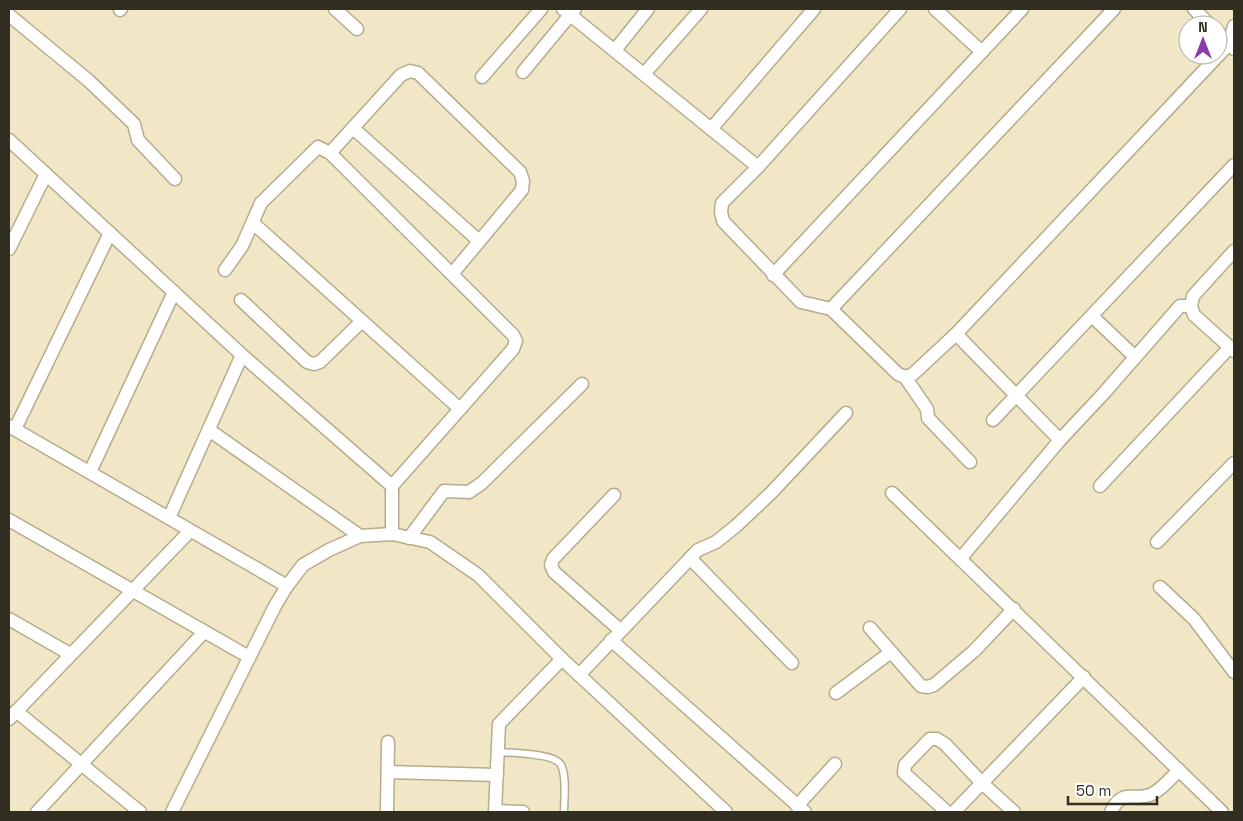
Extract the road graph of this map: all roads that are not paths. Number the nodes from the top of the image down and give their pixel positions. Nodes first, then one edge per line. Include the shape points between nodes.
1 (335, 9) edge
2 (541, 9) edge
3 (648, 9) edge
4 (701, 9) edge
5 (814, 9) edge
6 (900, 9) edge
7 (935, 9) edge
8 (1022, 9) edge
9 (1114, 9) edge
10 (569, 11) edge
11 (9, 15) edge
12 (1234, 26) edge
13 (357, 29) dead end
14 (1232, 46) edge
15 (614, 50) junction
16 (982, 52) junction
17 (523, 72) dead end
18 (644, 74) junction
19 (482, 77) dead end
20 (353, 128) junction
21 (711, 129) junction
22 (9, 140) edge
23 (330, 153) junction
24 (1234, 165) edge
25 (758, 167) junction
26 (46, 174) junction
27 (175, 179) dead end
28 (253, 223) junction
29 (110, 233) junction
30 (479, 241) junction
31 (9, 249) edge
32 (1234, 251) edge
33 (225, 270) dead end
34 (452, 274) junction
35 (773, 274) junction
36 (174, 292) junction
37 (241, 300) dead end
38 (1191, 306) junction
39 (831, 309) junction
40 (1092, 316) junction
41 (362, 321) junction
42 (956, 334) junction
43 (1232, 349) edge
44 (242, 355) junction
45 (1135, 358) junction
46 (905, 377) junction
47 (582, 384) dead end
48 (1017, 396) junction
49 (460, 409) junction
50 (846, 413) dead end
51 (993, 420) dead end
52 (12, 427) edge
53 (209, 430) junction
54 (1060, 440) junction
55 (970, 462) dead end
56 (1234, 463) edge
57 (90, 472) junction
58 (392, 486) junction
59 (1100, 486) dead end
60 (892, 493) dead end
61 (614, 495) dead end
62 (169, 518) junction
63 (9, 520) edge
64 (190, 530) junction
65 (392, 534) junction
66 (360, 536) junction
67 (409, 538) junction
68 (1157, 542) dead end
69 (690, 558) junction
70 (960, 558) junction
71 (287, 586) junction
72 (1160, 587) dead end
73 (132, 591) junction
74 (1014, 609) junction
75 (9, 619) edge
76 (870, 628) dead end
77 (204, 632) junction
78 (616, 635) junction
79 (892, 652) junction
80 (70, 654) junction
81 (249, 658) junction
82 (562, 659) junction
83 (792, 662) dead end
84 (1234, 672) edge
85 (579, 675) junction
86 (1084, 677) junction
87 (836, 693) dead end
88 (12, 715) edge
89 (388, 742) dead end
90 (498, 752) junction
91 (80, 764) junction
92 (835, 764) dead end
93 (1179, 770) junction
94 (388, 772) junction
95 (497, 775) junction
96 (982, 783) junction
97 (801, 809) edge
98 (37, 812) edge
99 (140, 812) edge
100 (172, 812) edge
101 (387, 812) edge
102 (495, 812) edge
103 (523, 812) edge
104 (564, 812) edge
105 (726, 812) edge
106 (947, 812) edge
107 (954, 812) edge
108 (1014, 812) edge
109 (1111, 812) edge
110 (1222, 812) edge

1 - 13 street
2 - 19 street
3 - 15 street
4 - 18 street
5 - 21 street
6 - 25 street
7 - 16 street
8 - 16 street
9 - 39 street
10 - 15 street
10 - 17 street
11 - 27 street via 89,81 134,124 138,140
12 - 14 street
14 - 42 street
15 - 18 street
16 - 35 street
18 - 21 street
20 - 23 street
20 - 30 street
20 - 30 street via 401,75 410,71 418,73 520,172 522,190
21 - 25 street
22 - 26 street
23 - 28 street via 318,147 261,203
23 - 34 street
24 - 40 street
25 - 35 street via 722,203 721,212 723,221
26 - 29 street
26 - 31 street
28 - 33 street
28 - 41 street
29 - 36 street
29 - 52 street
30 - 34 street
32 - 38 street via 1193,296
34 - 49 street via 516,341 514,349
35 - 39 street via 801,302
36 - 44 street
36 - 57 street
37 - 41 street via 307,362 314,364 320,362
38 - 43 street via 1194,315
38 - 45 street via 1180,306
39 - 46 street via 898,374
40 - 45 street
40 - 48 street
41 - 49 street
42 - 46 street via 913,374
42 - 48 street
43 - 59 street
44 - 53 street
44 - 58 street
45 - 54 street
46 - 55 street via 927,409 928,418
47 - 67 street via 482,483 468,492 444,491
48 - 51 street
48 - 54 street
49 - 58 street
50 - 69 street via 736,526
52 - 57 street
53 - 62 street
53 - 66 street
54 - 70 street
56 - 68 street
57 - 62 street
58 - 65 street
60 - 70 street
61 - 78 street via 553,559 552,565 554,572
62 - 64 street
63 - 73 street
64 - 71 street
64 - 73 street
65 - 66 street
65 - 67 street
66 - 71 street via 303,565
67 - 82 street via 430,542 478,575
69 - 78 street
69 - 83 street
70 - 74 street
71 - 81 street
72 - 84 street via 1194,619
73 - 77 street
73 - 80 street
74 - 79 street via 974,651 928,687 921,686
74 - 86 street
75 - 80 street
76 - 79 street
77 - 81 street
77 - 91 street
78 - 85 street
78 - 97 street
79 - 87 street
80 - 88 street
81 - 100 street
82 - 85 street
82 - 90 street via 499,724
85 - 105 street
86 - 93 street
86 - 96 street
88 - 91 street
89 - 94 street
90 - 95 street
90 - 104 lane via 555,759 561,765 564,780
91 - 98 street
91 - 99 street
92 - 97 street
93 - 109 street via 1153,794 1127,796
93 - 110 street
94 - 95 street
94 - 101 street
95 - 102 street
96 - 106 street via 945,744 930,739 905,765 904,773
96 - 107 street
96 - 108 street
102 - 103 street

